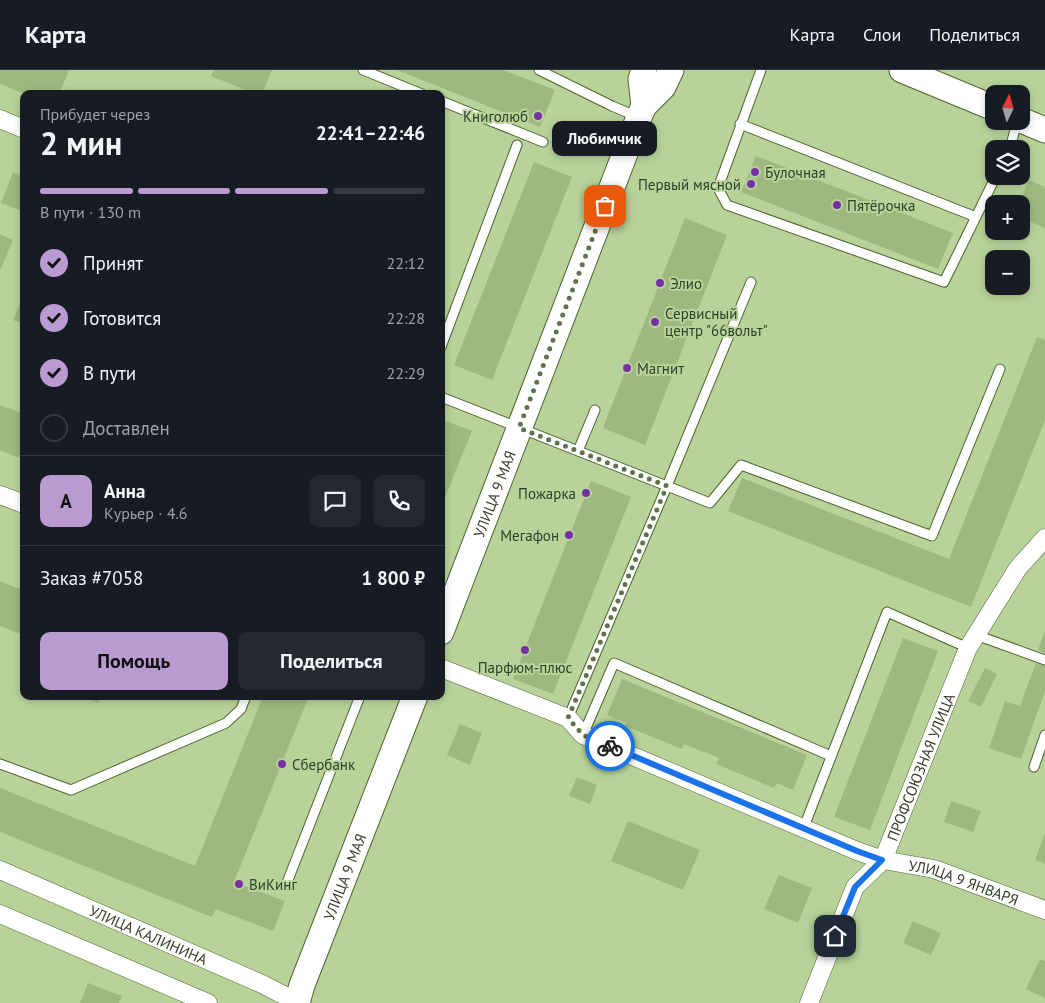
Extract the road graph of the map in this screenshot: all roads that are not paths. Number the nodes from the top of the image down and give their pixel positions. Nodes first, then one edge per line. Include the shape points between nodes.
1 (363, 70) edge
2 (539, 70) edge
3 (644, 70) edge
4 (671, 70) edge
5 (761, 70) edge
6 (902, 70) edge
7 (412, 90) edge
8 (445, 104) edge
9 (985, 104) edge
10 (642, 112) junction
11 (0, 119) edge
12 (740, 124) junction
13 (1030, 124) edge
14 (20, 127) edge
15 (1045, 130) edge
16 (543, 142) dead end
17 (517, 145) dead end
18 (992, 185) edge
19 (976, 217) junction
20 (750, 282) dead end
21 (445, 335) edge
22 (1000, 369) dead end
23 (445, 399) edge
24 (595, 410) dead end
25 (519, 428) junction
26 (578, 451) junction
27 (667, 486) junction
28 (0, 495) edge
29 (20, 502) edge
30 (1045, 538) edge
31 (445, 622) edge
32 (972, 641) junction
33 (1045, 660) edge
34 (445, 670) edge
35 (244, 700) edge
36 (358, 700) edge
37 (413, 700) edge
38 (568, 718) junction
39 (583, 735) junction
40 (1045, 735) edge
41 (830, 756) junction
42 (0, 764) edge
43 (1034, 767) dead end
44 (804, 827) junction
45 (882, 860) junction
46 (0, 870) edge
47 (288, 880) dead end
48 (1045, 910) edge
49 (0, 914) edge
50 (208, 1003) edge
51 (297, 1003) edge
52 (809, 1003) edge

1 - 7 lane
2 - 10 lane via 612,106
3 - 10 street, УЛИЦА 9 МАЯ via 641,79
4 - 10 street, УЛИЦА 9 МАЯ via 663,87
5 - 12 lane
6 - 9 street
8 - 16 lane
10 - 25 street, УЛИЦА 9 МАЯ
11 - 14 street
12 - 19 lane
12 - 19 lane via 718,188 727,204 944,282
13 - 15 street
17 - 21 lane
18 - 19 lane
20 - 27 lane
22 - 27 lane via 932,536 741,465 710,503
23 - 25 lane
24 - 26 lane
25 - 26 lane
25 - 31 street, УЛИЦА 9 МАЯ
26 - 27 lane
27 - 38 lane
28 - 29 street
30 - 32 street, ПРОФСОЮЗНАЯ УЛИЦА via 1018,568
32 - 33 lane
32 - 41 lane via 886,612
32 - 45 street, ПРОФСОЮЗНАЯ УЛИЦА
34 - 38 street, УЛИЦА 9 ЯНВАРЯ
35 - 42 lane via 241,709 226,723 70,790
36 - 47 lane
37 - 51 street, УЛИЦА 9 МАЯ
38 - 39 street, УЛИЦА 9 ЯНВАРЯ
39 - 41 lane via 614,663
39 - 44 street, УЛИЦА 9 ЯНВАРЯ
40 - 43 lane
41 - 44 lane
44 - 45 street, УЛИЦА 9 ЯНВАРЯ
45 - 48 street, УЛИЦА 9 ЯНВАРЯ via 934,869
45 - 52 street, ПРОФСОЮЗНАЯ УЛИЦА via 855,887
46 - 51 street, УЛИЦА КАЛИНИНА via 262,984
49 - 50 street

